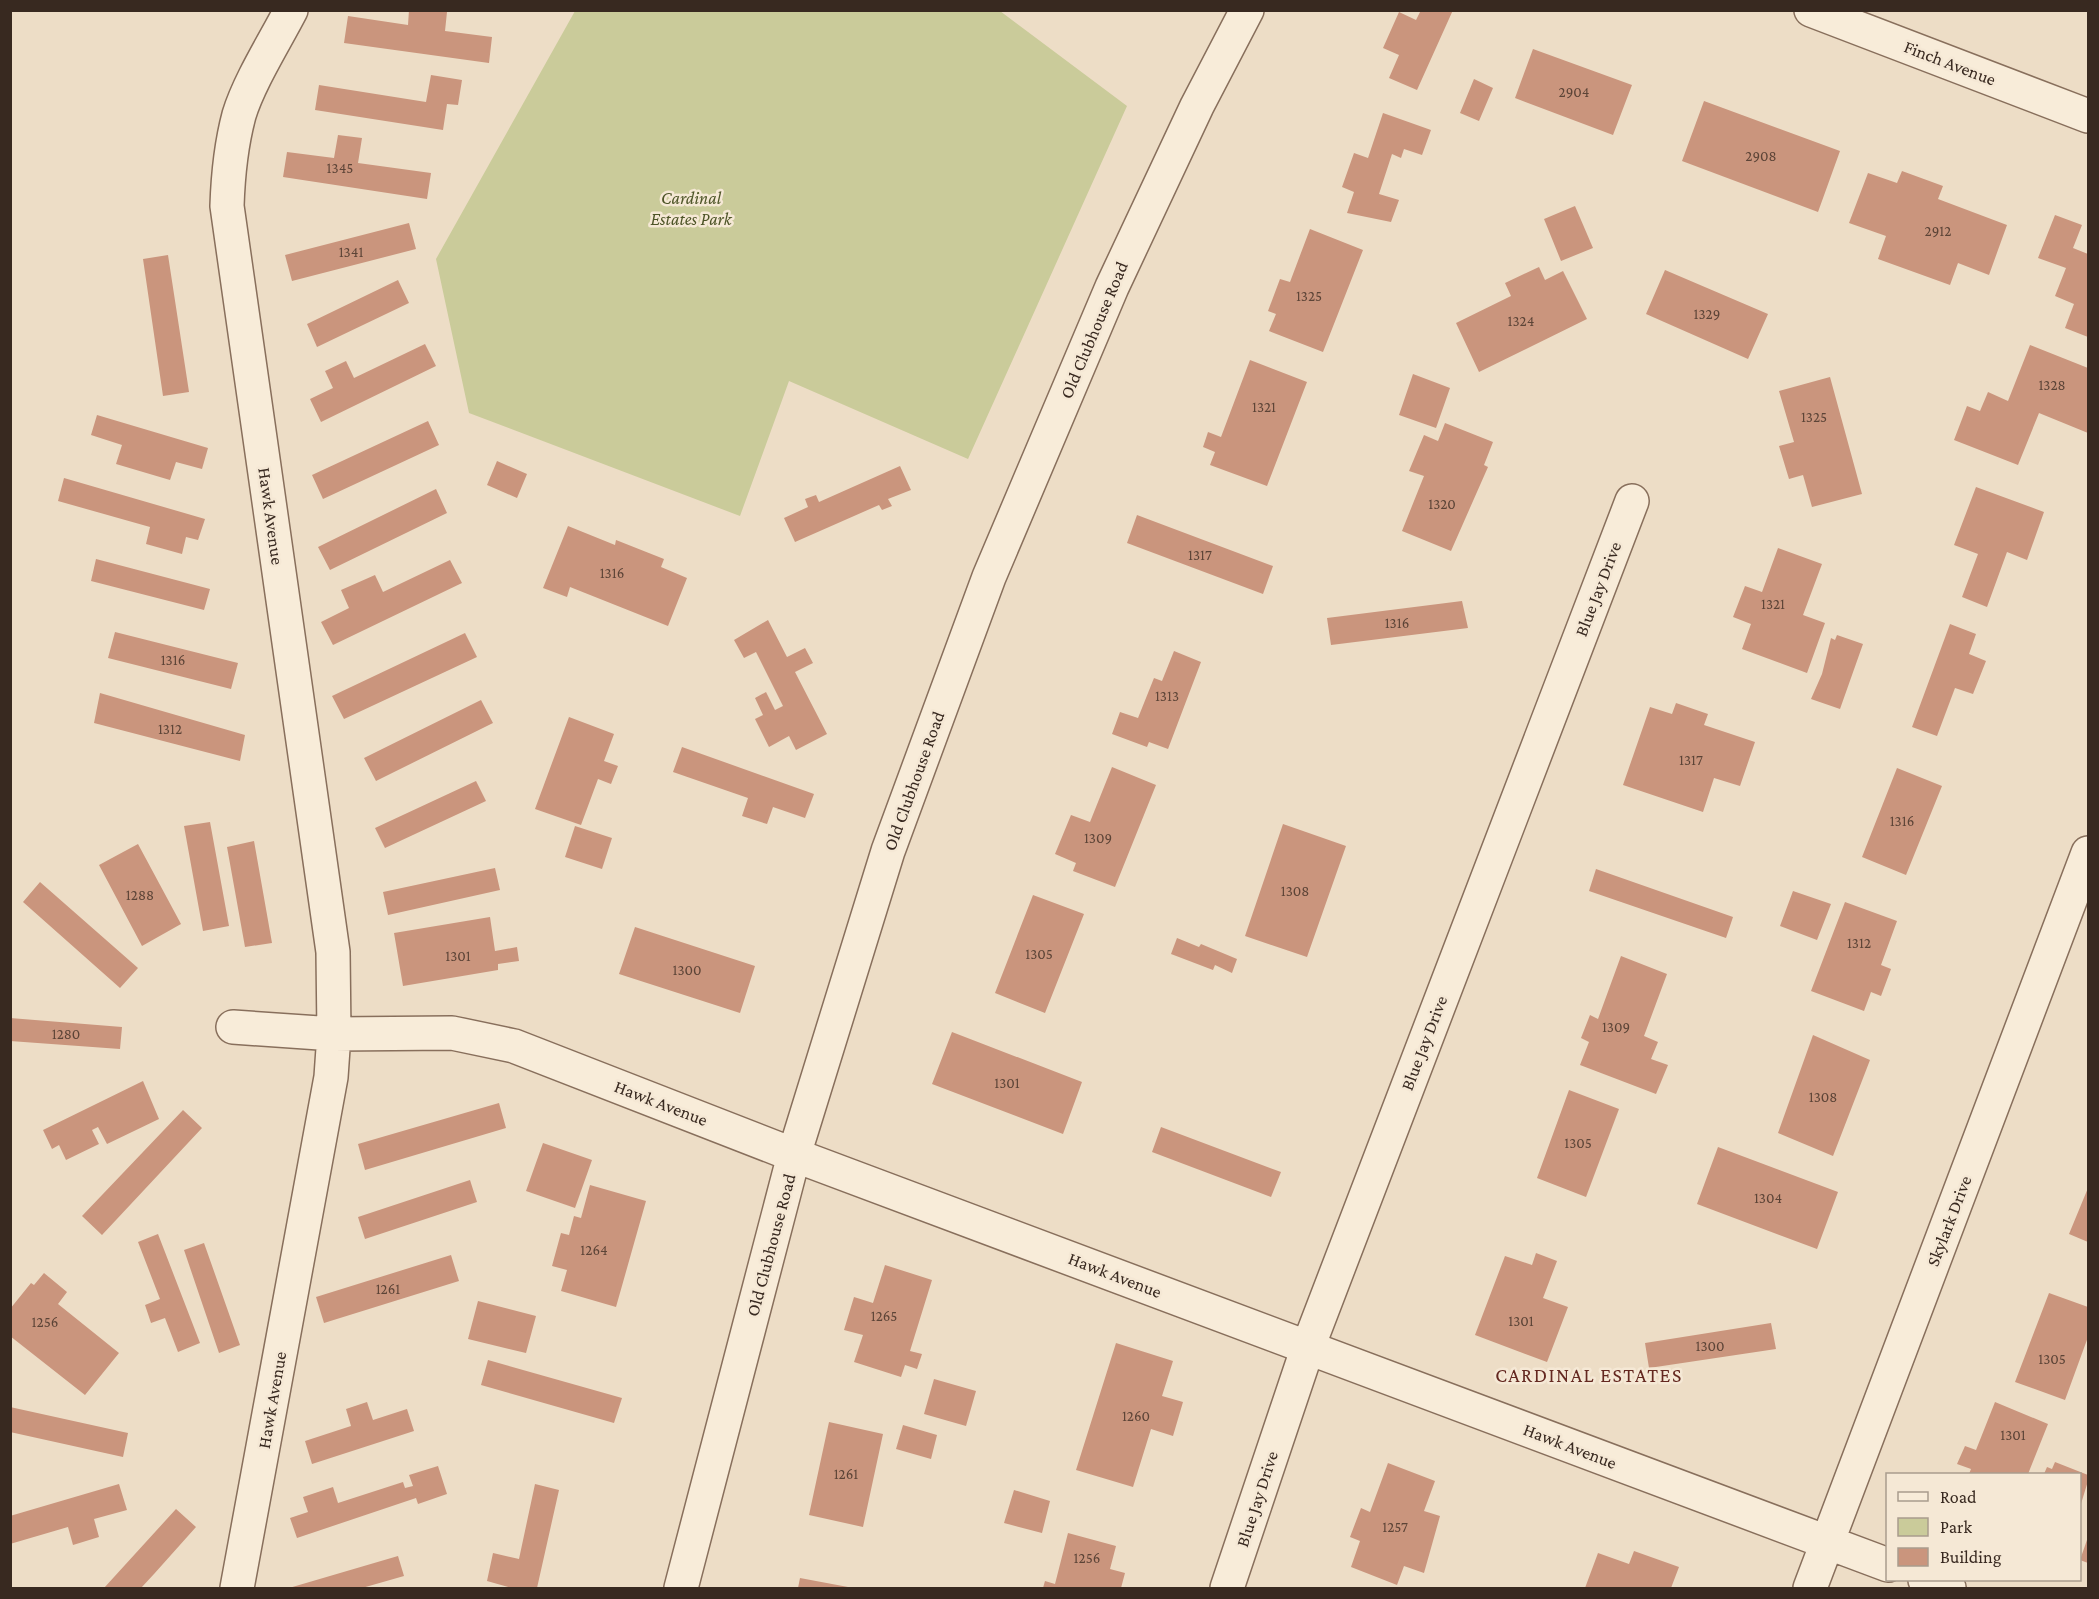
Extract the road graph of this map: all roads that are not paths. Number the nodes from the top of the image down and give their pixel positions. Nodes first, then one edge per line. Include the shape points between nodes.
1 (291, 10) edge
2 (1247, 10) edge
3 (1811, 10) edge
4 (2088, 116) edge
5 (1632, 501) dead end
6 (2088, 853) edge
7 (233, 1027) dead end
8 (334, 1034) junction
9 (795, 1155) junction
10 (1308, 1347) junction
11 (1827, 1542) junction
12 (1886, 1565) edge
13 (1928, 1581) edge
14 (237, 1588) edge
15 (681, 1588) edge
16 (1227, 1588) edge
17 (1810, 1588) edge
18 (1949, 1588) edge

1 - 8 street, Hawk Avenue via 240,114 229,164 227,206 333,952
2 - 9 street, Old Clubhouse Road via 1112,286 989,577 888,851
3 - 4 street, Finch Avenue
5 - 10 street, Blue Jay Drive
6 - 11 street, Skylark Drive
7 - 8 street
8 - 9 street, Hawk Avenue via 452,1034 514,1046
8 - 14 street, Hawk Avenue via 331,1077
9 - 10 street, Hawk Avenue
9 - 15 street, Old Clubhouse Road
10 - 11 street, Hawk Avenue
10 - 16 street, Blue Jay Drive
11 - 12 street, Hawk Avenue
11 - 17 street, Skylark Drive
13 - 18 street

